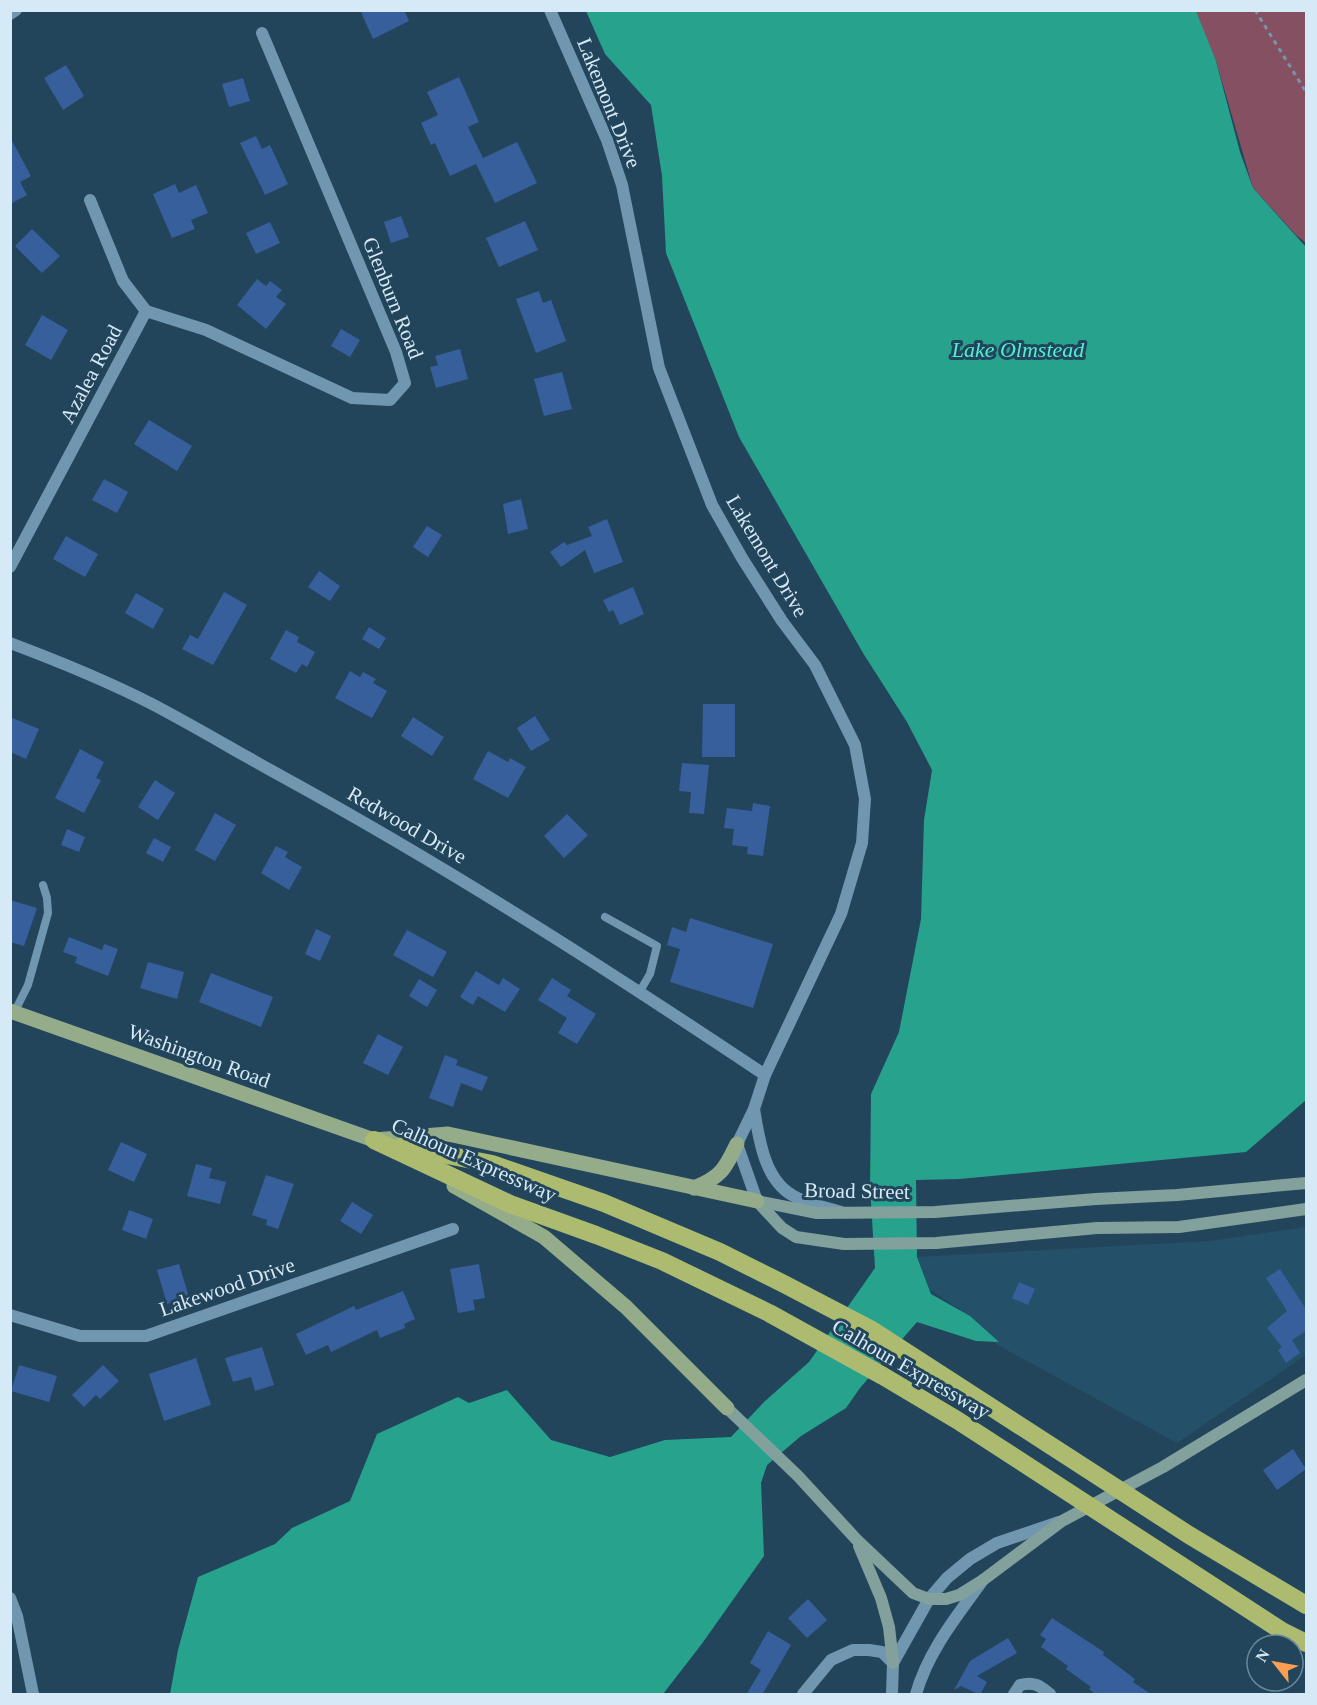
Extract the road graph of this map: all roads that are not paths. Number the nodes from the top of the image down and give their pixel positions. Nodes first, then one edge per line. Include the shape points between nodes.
1 (16, 10) edge
2 (550, 10) edge
3 (10, 14) edge
4 (262, 33) dead end
5 (90, 200) dead end
6 (146, 311) junction
7 (10, 567) edge
8 (10, 643) edge
9 (43, 885) dead end
10 (604, 917) dead end
11 (640, 991) junction
12 (12, 1012) edge
13 (765, 1075) junction
14 (754, 1109) junction
15 (374, 1140) junction
16 (737, 1144) junction
17 (1306, 1183) edge
18 (694, 1188) junction
19 (757, 1201) junction
20 (1306, 1209) edge
21 (845, 1213) junction
22 (453, 1229) dead end
23 (10, 1316) edge
24 (1306, 1380) edge
25 (727, 1408) joint
26 (1062, 1521) junction
27 (856, 1539) junction
28 (983, 1580) junction
29 (10, 1598) edge
30 (929, 1599) junction
31 (1306, 1605) edge
32 (1306, 1643) edge
33 (893, 1663) junction
34 (33, 1695) edge
35 (803, 1695) edge
36 (892, 1695) edge
37 (916, 1695) edge
38 (1014, 1695) edge
39 (1050, 1695) edge

1 - 3 street
2 - 13 street, Lakemont Drive via 607,140 621,185 659,368 712,505 747,567 815,665 855,745 865,799 862,843 842,914
4 - 6 street, Glenburn Road via 396,352 405,383 390,400 352,398 206,330
5 - 6 street, Azalea Road via 123,281
6 - 7 street, Azalea Road
8 - 11 street, Redwood Drive via 151,704 342,809
9 - 12 lane via 48,914 28,985
10 - 11 lane via 657,946 650,974
11 - 13 street, Redwood Drive
12 - 15 main road, Washington Road
13 - 14 street, Lakemont Drive
14 - 16 street, Lakemont Drive
14 - 21 street, Lakemont Drive via 761,1150 773,1177 791,1195
15 - 18 main road via 448,1134
15 - 25 main road via 544,1237 626,1307
15 - 31 highway, Calhoun Expressway via 492,1164 604,1203 720,1252 872,1330 1190,1536
15 - 32 highway, Calhoun Expressway via 510,1204 662,1262 769,1313 957,1420
16 - 18 main road via 719,1176
16 - 19 street
17 - 21 main road, Broad Street via 935,1212
18 - 19 main road
19 - 20 main road via 796,1237 844,1244 936,1243 1097,1228 1179,1227
19 - 21 main road, Broad Street via 817,1213
22 - 23 street, Lakewood Drive via 146,1336 80,1336
24 - 26 main road via 1163,1467
25 - 27 main road
26 - 28 main road
26 - 30 street via 982,1551 947,1578
27 - 30 main road via 913,1593
27 - 33 main road via 881,1598
28 - 30 main road via 959,1595
28 - 37 street via 945,1633 921,1675
29 - 34 street
30 - 33 street
33 - 35 street via 882,1652 853,1650 831,1660
33 - 36 street
38 - 39 street via 1020,1684 1029,1682

